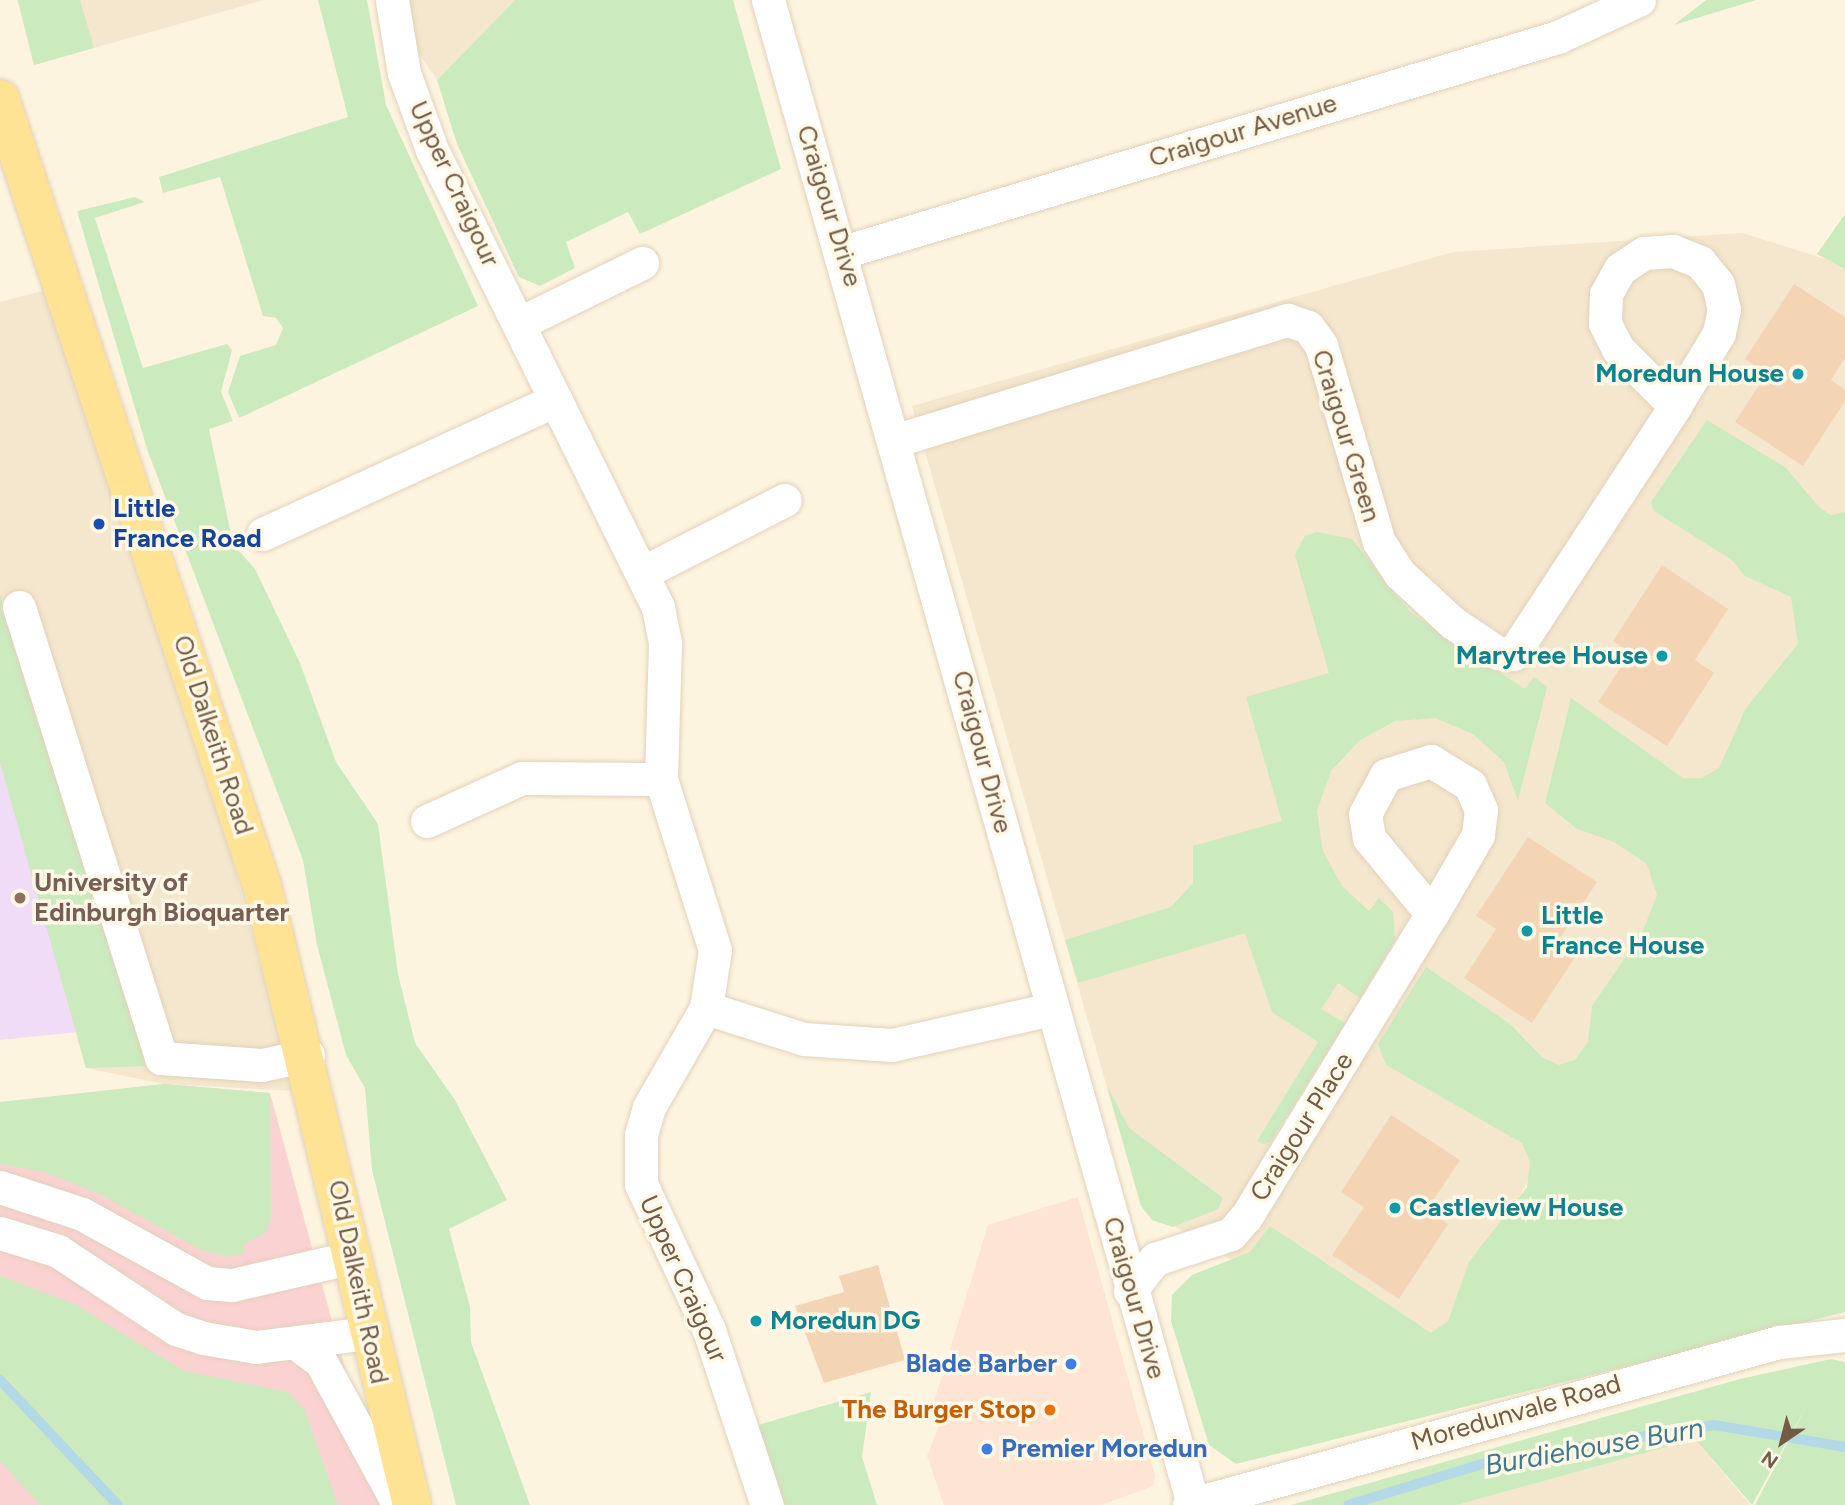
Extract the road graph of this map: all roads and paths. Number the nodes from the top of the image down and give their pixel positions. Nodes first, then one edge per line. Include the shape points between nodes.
1 (392, 0) edge
2 (768, 0) edge
3 (1639, 0) edge
4 (0, 99) edge
5 (843, 251) junction
6 (642, 263) dead end
7 (520, 323) junction
8 (556, 400) junction
9 (1675, 406) dead end
10 (897, 440) junction
11 (785, 500) dead end
12 (263, 534) dead end
13 (644, 572) junction
14 (19, 607) dead end
15 (661, 779) junction
16 (427, 821) dead end
17 (1432, 914) dead end
18 (706, 1008) junction
19 (1052, 1009) junction
20 (308, 1055) junction
21 (0, 1187) edge
22 (0, 1233) edge
23 (353, 1256) junction
24 (1130, 1291) junction
25 (369, 1333) junction
26 (1845, 1335) edge
27 (296, 1343) junction
28 (1191, 1504) edge
29 (399, 1505) edge
30 (412, 1505) edge
31 (767, 1505) edge

1 - 7 street, Upper Craigour via 404,73 432,150
2 - 5 street, Craigour Drive
3 - 5 street, Craigour Avenue via 1558,37
4 - 20 main road, Old Dalkeith Road via 117,465 211,719
5 - 10 street, Craigour Drive
6 - 7 street
7 - 8 street, Upper Craigour
8 - 12 street
8 - 13 street, Upper Craigour
9 - 10 street, Craigour Green via 1513,654 1498,653 1452,623 1386,552 1362,501 1321,345 1308,327 1288,320
10 - 19 street, Craigour Drive
11 - 13 street
13 - 15 street, Upper Craigour via 665,643
14 - 20 street via 161,1058 262,1065
15 - 16 street via 522,778
15 - 18 street, Upper Craigour via 708,911 715,950
17 - 24 street, Craigour Place via 1246,1217 1230,1234 1155,1259
18 - 19 street via 804,1039 892,1045
18 - 31 street, Upper Craigour via 649,1107 641,1135 641,1184 709,1330
19 - 24 street, Craigour Drive
20 - 23 main road, Old Dalkeith Road
21 - 23 street via 82,1214 206,1283 232,1285
22 - 27 street via 58,1251 176,1329 256,1348
23 - 25 main road, Old Dalkeith Road
24 - 28 street, Craigour Drive
25 - 27 street
25 - 30 main road, Old Dalkeith Road
26 - 28 street, Moredunvale Road via 1779,1342
27 - 29 street, Old Dalkeith Road via 321,1362

